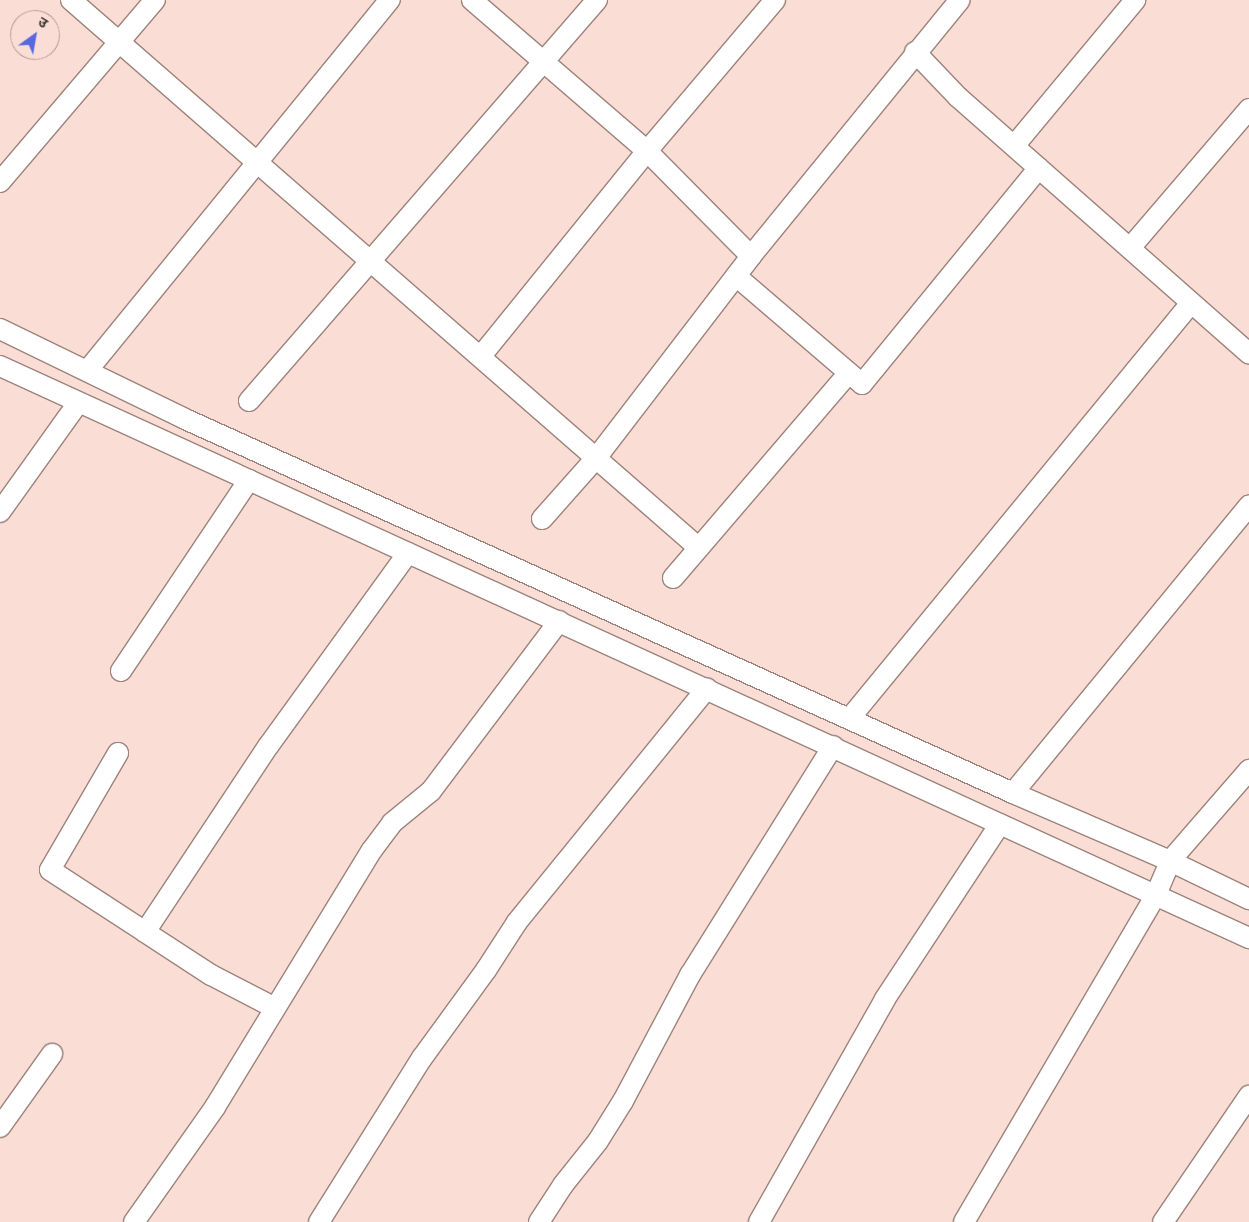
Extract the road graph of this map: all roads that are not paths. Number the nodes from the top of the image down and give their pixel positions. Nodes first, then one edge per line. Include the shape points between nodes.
1 (71, 0) edge
2 (154, 0) edge
3 (390, 0) edge
4 (472, 0) edge
5 (596, 0) edge
6 (775, 0) edge
7 (960, 0) edge
8 (1135, 0) edge
9 (119, 42) junction
10 (916, 52) junction
11 (542, 62) junction
12 (1249, 109) edge
13 (1014, 146) junction
14 (647, 151) junction
15 (256, 162) junction
16 (1038, 168) junction
17 (0, 182) edge
18 (1130, 248) junction
19 (751, 256) junction
20 (371, 262) junction
21 (736, 276) junction
22 (1191, 303) junction
23 (0, 329) edge
24 (1249, 354) edge
25 (481, 356) junction
26 (0, 366) edge
27 (87, 372) junction
28 (848, 373) junction
29 (249, 401) dead end
30 (78, 403) junction
31 (597, 457) junction
32 (249, 480) junction
33 (1249, 506) edge
34 (0, 512) edge
35 (542, 519) dead end
36 (699, 548) junction
37 (408, 553) junction
38 (673, 578) dead end
39 (559, 621) junction
40 (121, 671) dead end
41 (707, 688) junction
42 (850, 718) junction
43 (832, 746) junction
44 (118, 753) dead end
45 (1249, 770) edge
46 (1013, 793) junction
47 (1000, 824) junction
48 (1170, 861) junction
49 (1154, 897) junction
50 (1249, 899) edge
51 (145, 932) junction
52 (1249, 938) edge
53 (275, 1008) junction
54 (52, 1054) dead end
55 (1249, 1096) edge
56 (0, 1127) edge
57 (134, 1222) edge
58 (319, 1222) edge
59 (539, 1222) edge
60 (759, 1222) edge
61 (964, 1222) edge
62 (1163, 1222) edge

1 - 9 street
2 - 9 street
3 - 15 street
4 - 11 street
5 - 11 street
6 - 14 street
7 - 10 street
8 - 13 street
9 - 15 street
9 - 17 street
10 - 13 street via 958,97
10 - 19 street
11 - 14 street
11 - 20 street
12 - 18 street
13 - 16 street
14 - 19 street
14 - 25 street
15 - 20 street
15 - 27 street
16 - 18 street
16 - 28 street via 862,384
18 - 22 street
19 - 21 street
20 - 25 street
20 - 29 street
21 - 28 street
21 - 31 street
22 - 24 street
22 - 42 street
23 - 27 street
25 - 31 street
26 - 30 street
27 - 42 street
28 - 36 street
30 - 32 street
30 - 34 street
31 - 35 street
31 - 36 street
32 - 37 street
32 - 40 street
33 - 46 street
36 - 38 street
37 - 39 street
37 - 51 street via 269,745
39 - 41 street
39 - 53 street via 431,791 392,823 372,850
41 - 43 street
41 - 58 street via 517,922 422,1058
42 - 46 street
43 - 47 street
43 - 59 street via 690,975 623,1101
44 - 51 street via 50,870
45 - 48 street
46 - 48 street
47 - 49 street
47 - 60 street via 885,999
48 - 49 street
48 - 50 street
49 - 52 street
49 - 61 street
51 - 53 street via 211,974
53 - 57 street via 215,1107
54 - 56 street
55 - 62 street

